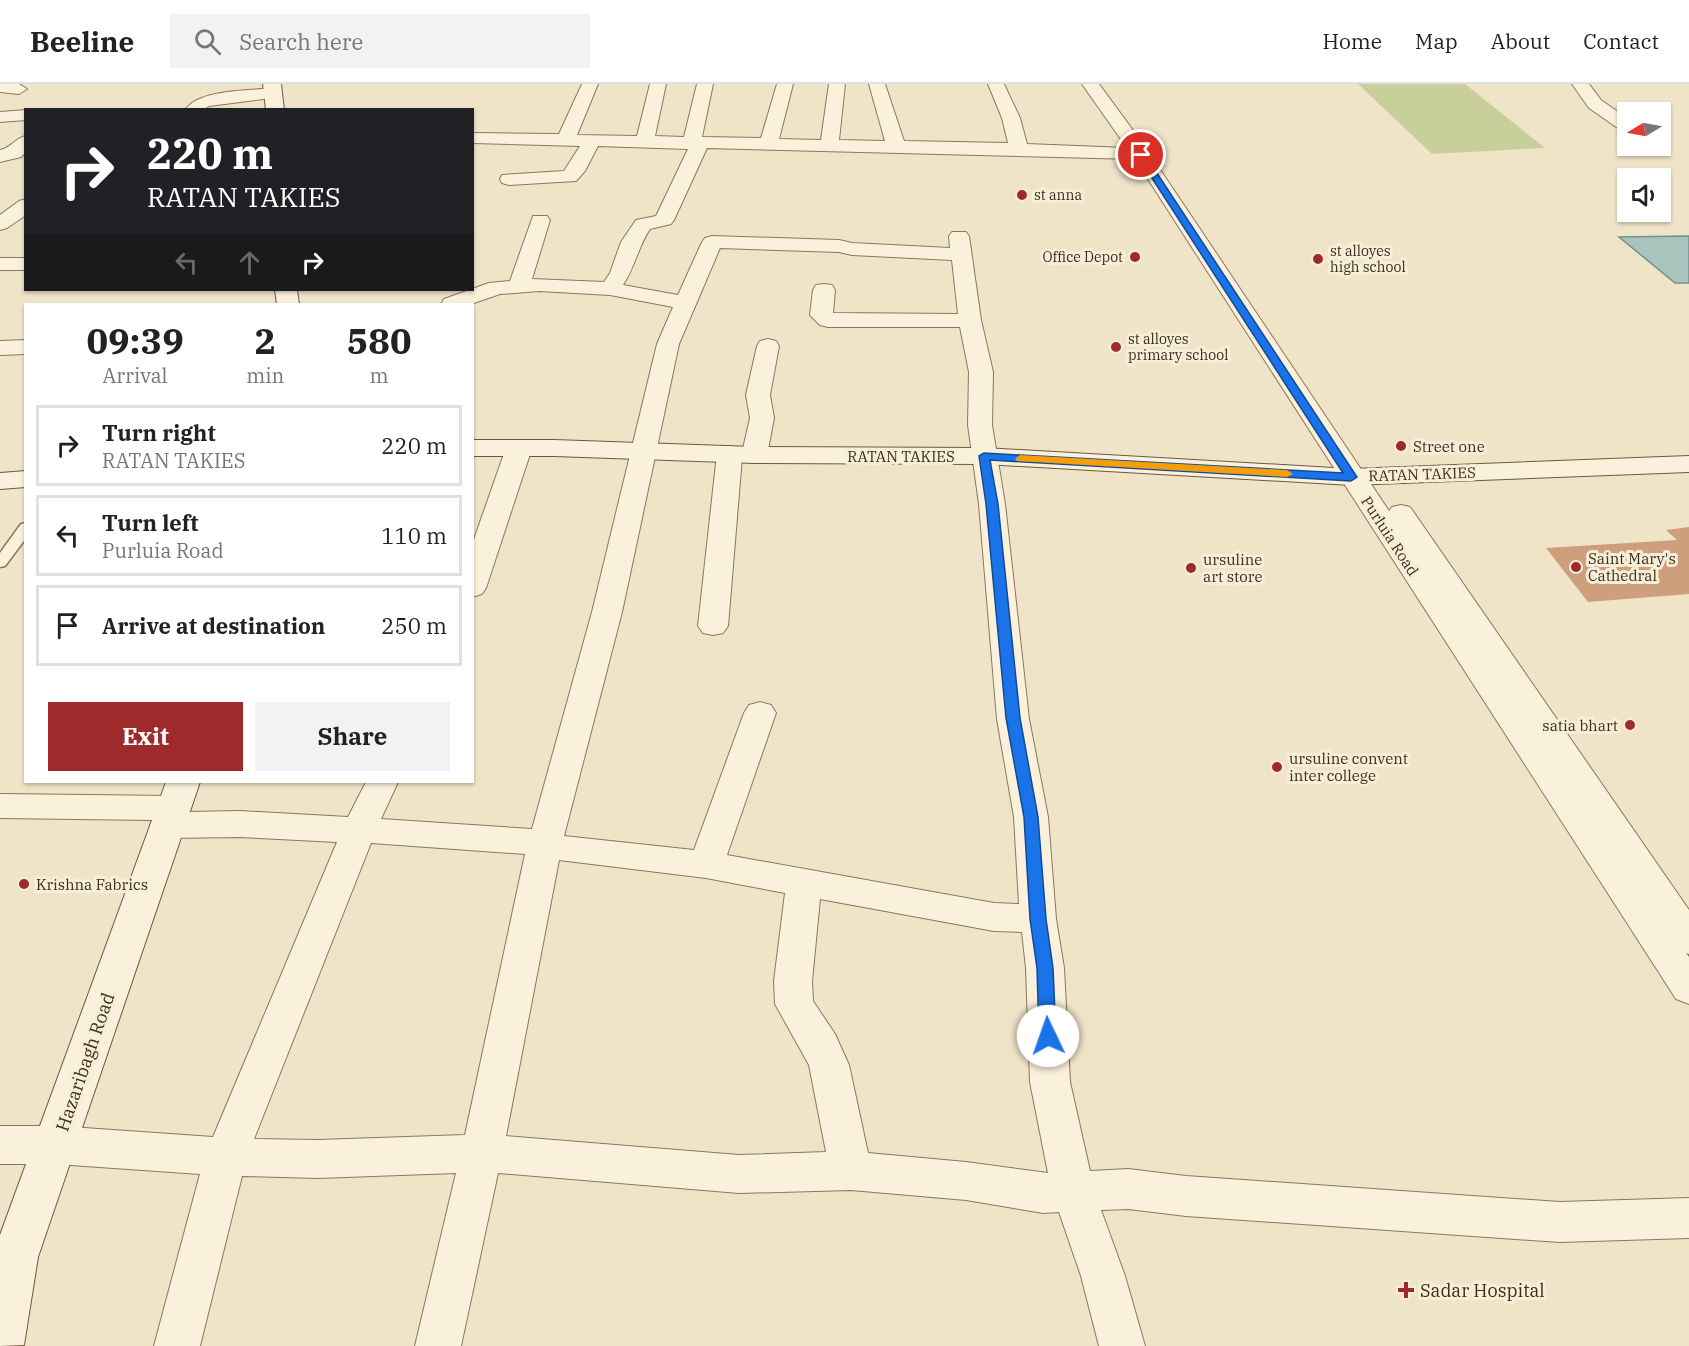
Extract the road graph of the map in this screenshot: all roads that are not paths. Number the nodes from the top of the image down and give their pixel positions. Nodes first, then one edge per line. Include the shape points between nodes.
1 (590, 84) edge
2 (658, 84) edge
3 (705, 84) edge
4 (785, 84) edge
5 (837, 84) edge
6 (877, 84) edge
7 (996, 84) edge
8 (1090, 84) edge
9 (1107, 84) edge
10 (1580, 84) edge
11 (0, 87) edge
12 (19, 89) dead end
13 (273, 96) edge
14 (195, 108) edge
15 (24, 114) edge
16 (0, 117) edge
17 (1617, 119) edge
18 (474, 138) edge
19 (566, 140) junction
20 (591, 141) junction
21 (645, 142) junction
22 (24, 143) edge
23 (695, 144) junction
24 (769, 144) junction
25 (829, 146) junction
26 (896, 147) junction
27 (1019, 149) junction
28 (1148, 155) junction
29 (24, 162) edge
30 (4, 164) edge
31 (509, 179) dead end
32 (24, 206) edge
33 (540, 220) dead end
34 (0, 224) edge
35 (959, 234) dead end
36 (963, 256) junction
37 (0, 264) edge
38 (24, 264) edge
39 (519, 285) junction
40 (610, 289) junction
41 (824, 290) dead end
42 (455, 303) edge
43 (684, 303) junction
44 (970, 320) junction
45 (768, 346) dead end
46 (24, 347) edge
47 (0, 348) edge
48 (474, 448) edge
49 (519, 448) junction
50 (644, 450) junction
51 (742, 455) junction
52 (984, 456) junction
53 (1689, 464) edge
54 (1364, 477) junction
55 (24, 479) edge
56 (0, 481) edge
57 (24, 530) edge
58 (0, 563) edge
59 (474, 582) edge
60 (713, 627) dead end
61 (760, 713) dead end
62 (382, 783) edge
63 (174, 805) edge
64 (0, 806) edge
65 (359, 830) junction
66 (545, 843) junction
67 (706, 865) junction
68 (804, 883) junction
69 (1038, 919) junction
70 (1689, 939) edge
71 (1689, 988) edge
72 (0, 1145) edge
73 (56, 1145) junction
74 (482, 1154) junction
75 (226, 1157) junction
76 (850, 1171) junction
77 (1073, 1192) junction
78 (1689, 1218) edge
79 (0, 1345) edge
80 (177, 1346) edge
81 (438, 1346) edge
82 (1122, 1346) edge

1 - 19 street
2 - 21 street
3 - 23 street
4 - 24 street
5 - 25 street
6 - 26 street
7 - 27 street
8 - 28 street, Purluia Road
9 - 28 street, Purluia Road
10 - 17 street via 1595,104
11 - 12 street
13 - 14 street via 205,101
15 - 16 street
18 - 19 street
19 - 20 street
20 - 21 street
20 - 31 street via 569,177
21 - 23 street
22 - 30 street
23 - 24 street
23 - 40 street via 664,220 643,224
24 - 25 street
25 - 26 street
26 - 27 street
27 - 28 street
28 - 54 street, Purluia Road
29 - 30 street
32 - 34 street
33 - 39 street
35 - 36 street
36 - 43 street via 839,246 712,242
36 - 44 street
37 - 38 street
39 - 40 street
39 - 42 street via 496,288
40 - 43 street
41 - 44 street via 821,315 828,320
43 - 50 street via 668,344
44 - 52 street via 981,372
45 - 51 street via 758,395 762,418
46 - 47 street
48 - 49 street, RATAN TAKIES
49 - 50 street, RATAN TAKIES
49 - 59 street
50 - 51 street, RATAN TAKIES
50 - 66 street via 608,612
51 - 52 street, RATAN TAKIES
51 - 60 street
52 - 54 street, RATAN TAKIES
52 - 69 street via 1013,718 1031,817
53 - 54 street, RATAN TAKIES
54 - 70 street, Purluia Road
54 - 71 street, Purluia Road
55 - 56 street
57 - 58 lane
61 - 67 street
62 - 65 street
63 - 64 street
63 - 65 street via 240,825
63 - 73 street, Hazaribagh Road
65 - 66 street
65 - 75 street
66 - 67 street via 566,849
66 - 74 street
67 - 68 street
68 - 69 street via 994,917
68 - 76 street via 794,1004 829,1065
69 - 77 street via 1045,968 1050,1082
72 - 73 street
73 - 75 street
73 - 79 street, Hazaribagh Road via 15,1257
74 - 75 street via 318,1159
74 - 76 street via 739,1174
74 - 81 street
75 - 80 street
76 - 77 street via 966,1181 1043,1193
77 - 78 street via 1128,1189 1560,1222
77 - 82 street via 1103,1276

